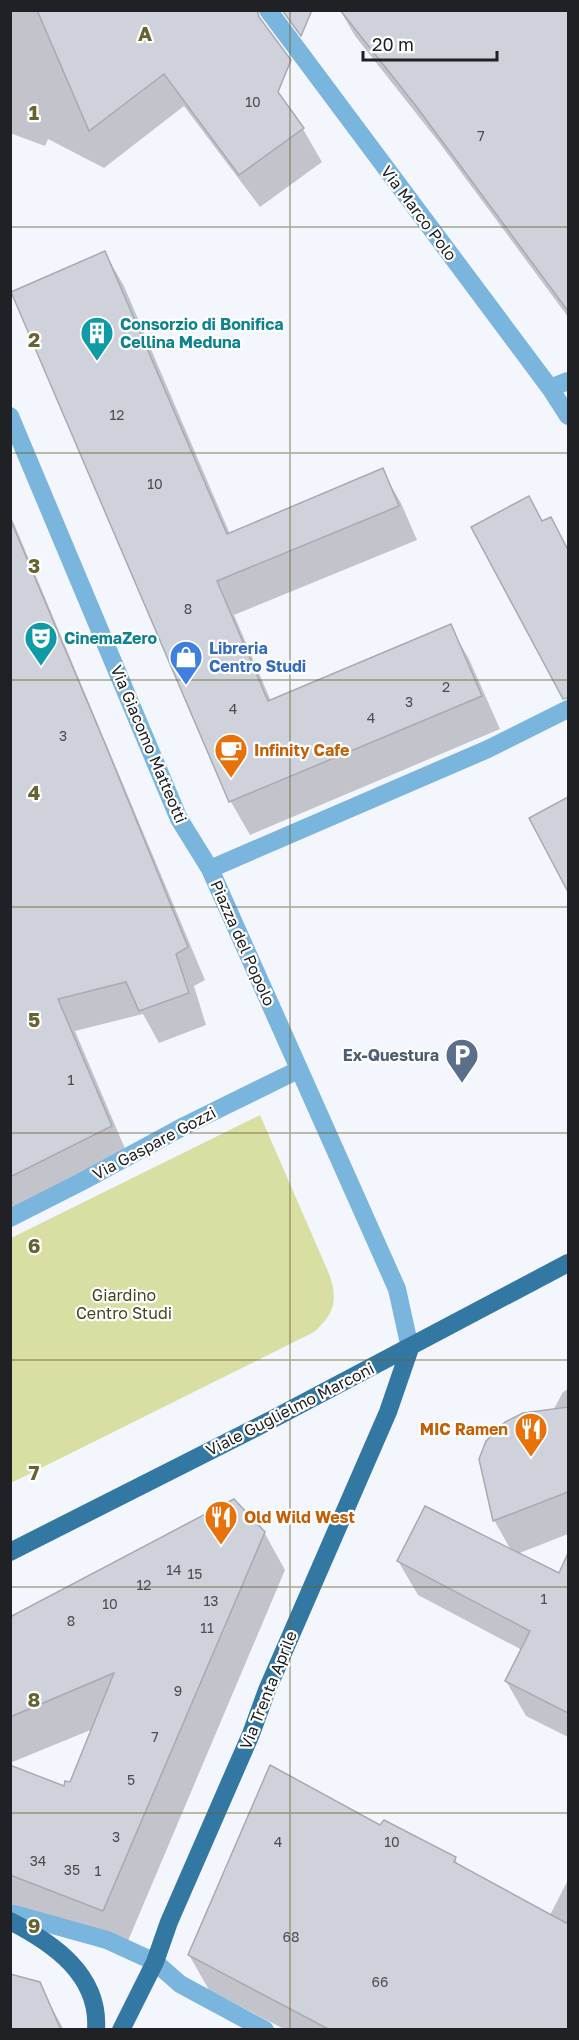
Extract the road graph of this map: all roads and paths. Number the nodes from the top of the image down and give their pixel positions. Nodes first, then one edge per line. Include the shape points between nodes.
1 (268, 10) edge
2 (568, 381) edge
3 (550, 388) junction
4 (10, 416) edge
5 (568, 416) edge
6 (568, 709) edge
7 (210, 869) junction
8 (298, 1070) junction
9 (10, 1218) edge
10 (568, 1263) edge
11 (410, 1347) junction
12 (10, 1552) edge
13 (10, 1912) edge
14 (10, 1921) edge
15 (154, 1962) junction
16 (96, 2030) edge
17 (121, 2030) edge
18 (265, 2030) edge

1 - 3 street, Via Marco Polo
2 - 3 street
3 - 5 street, Via Marco Polo
4 - 7 street, Via Giacomo Matteotti via 179,819
6 - 7 street, Piazza del Popolo
7 - 8 street, Piazza del Popolo
8 - 9 street, Via Gaspare Gozzi
8 - 11 street, Piazza del Popolo via 397,1289
10 - 11 main road, Viale Guglielmo Marconi
11 - 12 main road, Viale Guglielmo Marconi
11 - 15 main road, Via Trenta Aprile via 388,1412
13 - 15 street via 107,1940
14 - 16 main road via 71,1961 89,1989
15 - 17 main road, Via Trenta Aprile
15 - 18 street via 180,1984

